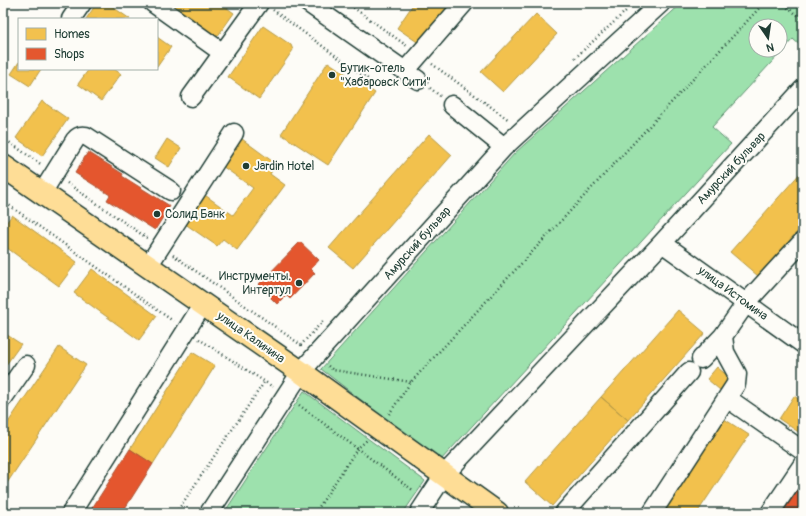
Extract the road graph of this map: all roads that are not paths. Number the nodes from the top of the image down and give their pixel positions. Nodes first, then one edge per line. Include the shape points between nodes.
1 (82, 3) edge
2 (153, 3) edge
3 (308, 3) edge
4 (464, 3) edge
5 (661, 3) edge
6 (264, 5) edge
7 (72, 18) edge
8 (223, 53) junction
9 (803, 90) edge
10 (191, 97) dead end
11 (452, 105) road end
12 (234, 133) dead end
13 (498, 142) junction
14 (3, 166) edge
15 (171, 191) dead end
16 (42, 193) junction
17 (803, 241) edge
18 (662, 243) junction
19 (148, 266) junction
20 (746, 303) junction
21 (203, 304) junction
22 (723, 336) junction
23 (803, 344) edge
24 (305, 358) junction
25 (701, 359) dead end
26 (26, 365) dead end
27 (689, 372) dead end
28 (3, 398) edge
29 (727, 398) junction
30 (803, 451) edge
31 (803, 464) edge
32 (444, 475) junction
33 (71, 513) edge
34 (209, 513) edge
35 (419, 513) edge
36 (497, 513) edge
37 (564, 513) edge
38 (652, 513) edge
39 (770, 513) edge

1 - 7 street
2 - 8 street
3 - 4 street via 412,76
5 - 13 street, Амурский бульвар
6 - 8 street
8 - 10 street
9 - 18 street, Амурский бульвар
11 - 13 street
12 - 19 street
13 - 24 street, Амурский бульвар
14 - 16 main road, улица Калинина
15 - 16 street via 83,135 75,140
16 - 19 main road, улица Калинина
17 - 20 street
18 - 20 street, улица Истомина
18 - 32 street, Амурский бульвар
19 - 21 main road, улица Калинина
20 - 22 street
20 - 23 street, улица Истомина
21 - 24 main road, улица Калинина
21 - 33 street
22 - 25 street
22 - 29 street via 725,352 737,374 736,384
24 - 32 main road, улица Калинина via 380,428
24 - 34 street, Амурский бульвар via 286,395
26 - 28 street
27 - 37 street
29 - 30 street
29 - 38 street
31 - 39 street
32 - 35 street, Амурский бульвар
32 - 36 main road, улица Калинина

